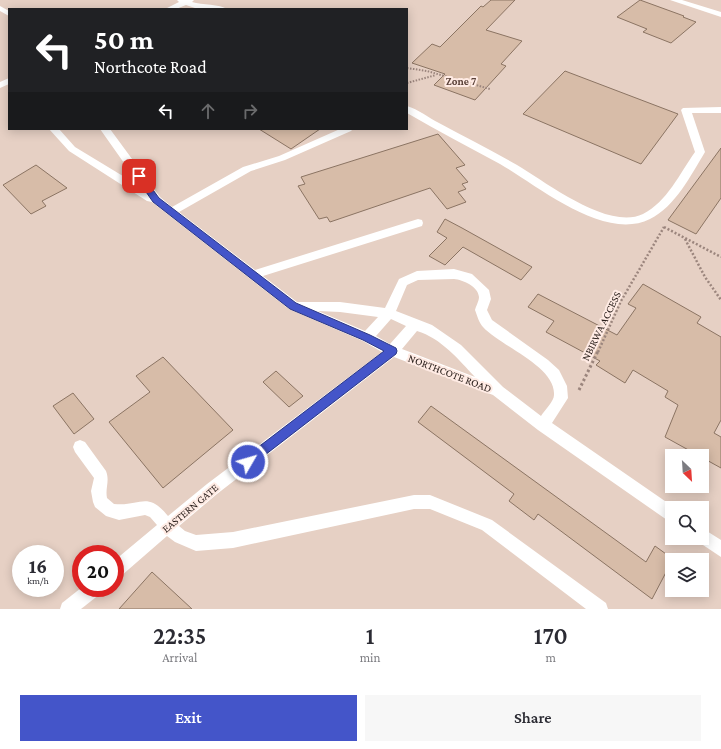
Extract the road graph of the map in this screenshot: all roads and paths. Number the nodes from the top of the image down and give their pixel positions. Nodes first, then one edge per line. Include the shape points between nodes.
1 (674, 0) edge
2 (185, 1) edge
3 (171, 8) edge
4 (211, 8) edge
5 (721, 15) edge
6 (408, 68) edge
7 (437, 75) junction
8 (408, 83) edge
9 (490, 89) dead end
10 (408, 110) edge
11 (721, 110) edge
12 (55, 130) edge
13 (106, 130) edge
14 (346, 130) edge
15 (156, 200) junction
16 (171, 212) junction
17 (641, 219) junction
18 (418, 223) dead end
19 (664, 227) junction
20 (685, 238) junction
21 (721, 257) edge
22 (253, 275) junction
23 (721, 300) edge
24 (293, 306) junction
25 (389, 313) junction
26 (415, 325) junction
27 (367, 338) junction
28 (392, 351) junction
29 (498, 391) junction
30 (577, 394) dead end
31 (543, 425) junction
32 (80, 448) dead end
33 (665, 510) edge
34 (168, 527) junction
35 (709, 541) edge
36 (721, 549) edge
37 (124, 563) edge
38 (83, 597) edge
39 (68, 609) edge
40 (600, 609) edge

1 - 5 lane
2 - 3 lane
2 - 4 lane via 199,7
6 - 7 path
7 - 8 path
7 - 9 path
10 - 17 lane via 596,214 616,220
11 - 17 lane via 686,110 700,152 660,207 648,217
12 - 15 lane via 72,149
13 - 15 lane, NORTHCOTE ROAD
14 - 16 lane via 282,158 247,169
15 - 16 lane, NORTHCOTE ROAD
16 - 22 lane, NORTHCOTE ROAD
17 - 19 path
18 - 22 lane
19 - 20 path
19 - 30 path, NBIRWA ACCESS via 621,301
20 - 21 path
20 - 23 path
22 - 24 lane, NORTHCOTE ROAD
24 - 25 lane, NORTHCOTE ROAD via 340,307
24 - 27 lane, NORTHCOTE ROAD
25 - 26 lane, NORTHCOTE ROAD
25 - 27 lane
25 - 31 lane via 403,282 409,278 437,274 468,277 483,290 485,299 481,310 487,323 554,374 560,386 561,398
26 - 28 lane, EASTERN GATE
26 - 29 lane, NORTHCOTE ROAD via 428,329 457,350
27 - 28 lane, NORTHCOTE ROAD
28 - 29 lane, NORTHCOTE ROAD
28 - 34 lane, EASTERN GATE
29 - 31 lane, NORTHCOTE ROAD
31 - 33 lane, NORTHCOTE ROAD
32 - 34 lane via 101,476 98,491 100,502 111,511 145,508 154,510
34 - 37 lane, EASTERN GATE
34 - 40 lane via 180,537 196,543 233,540 414,502 430,502 487,525
35 - 36 lane
38 - 39 lane

